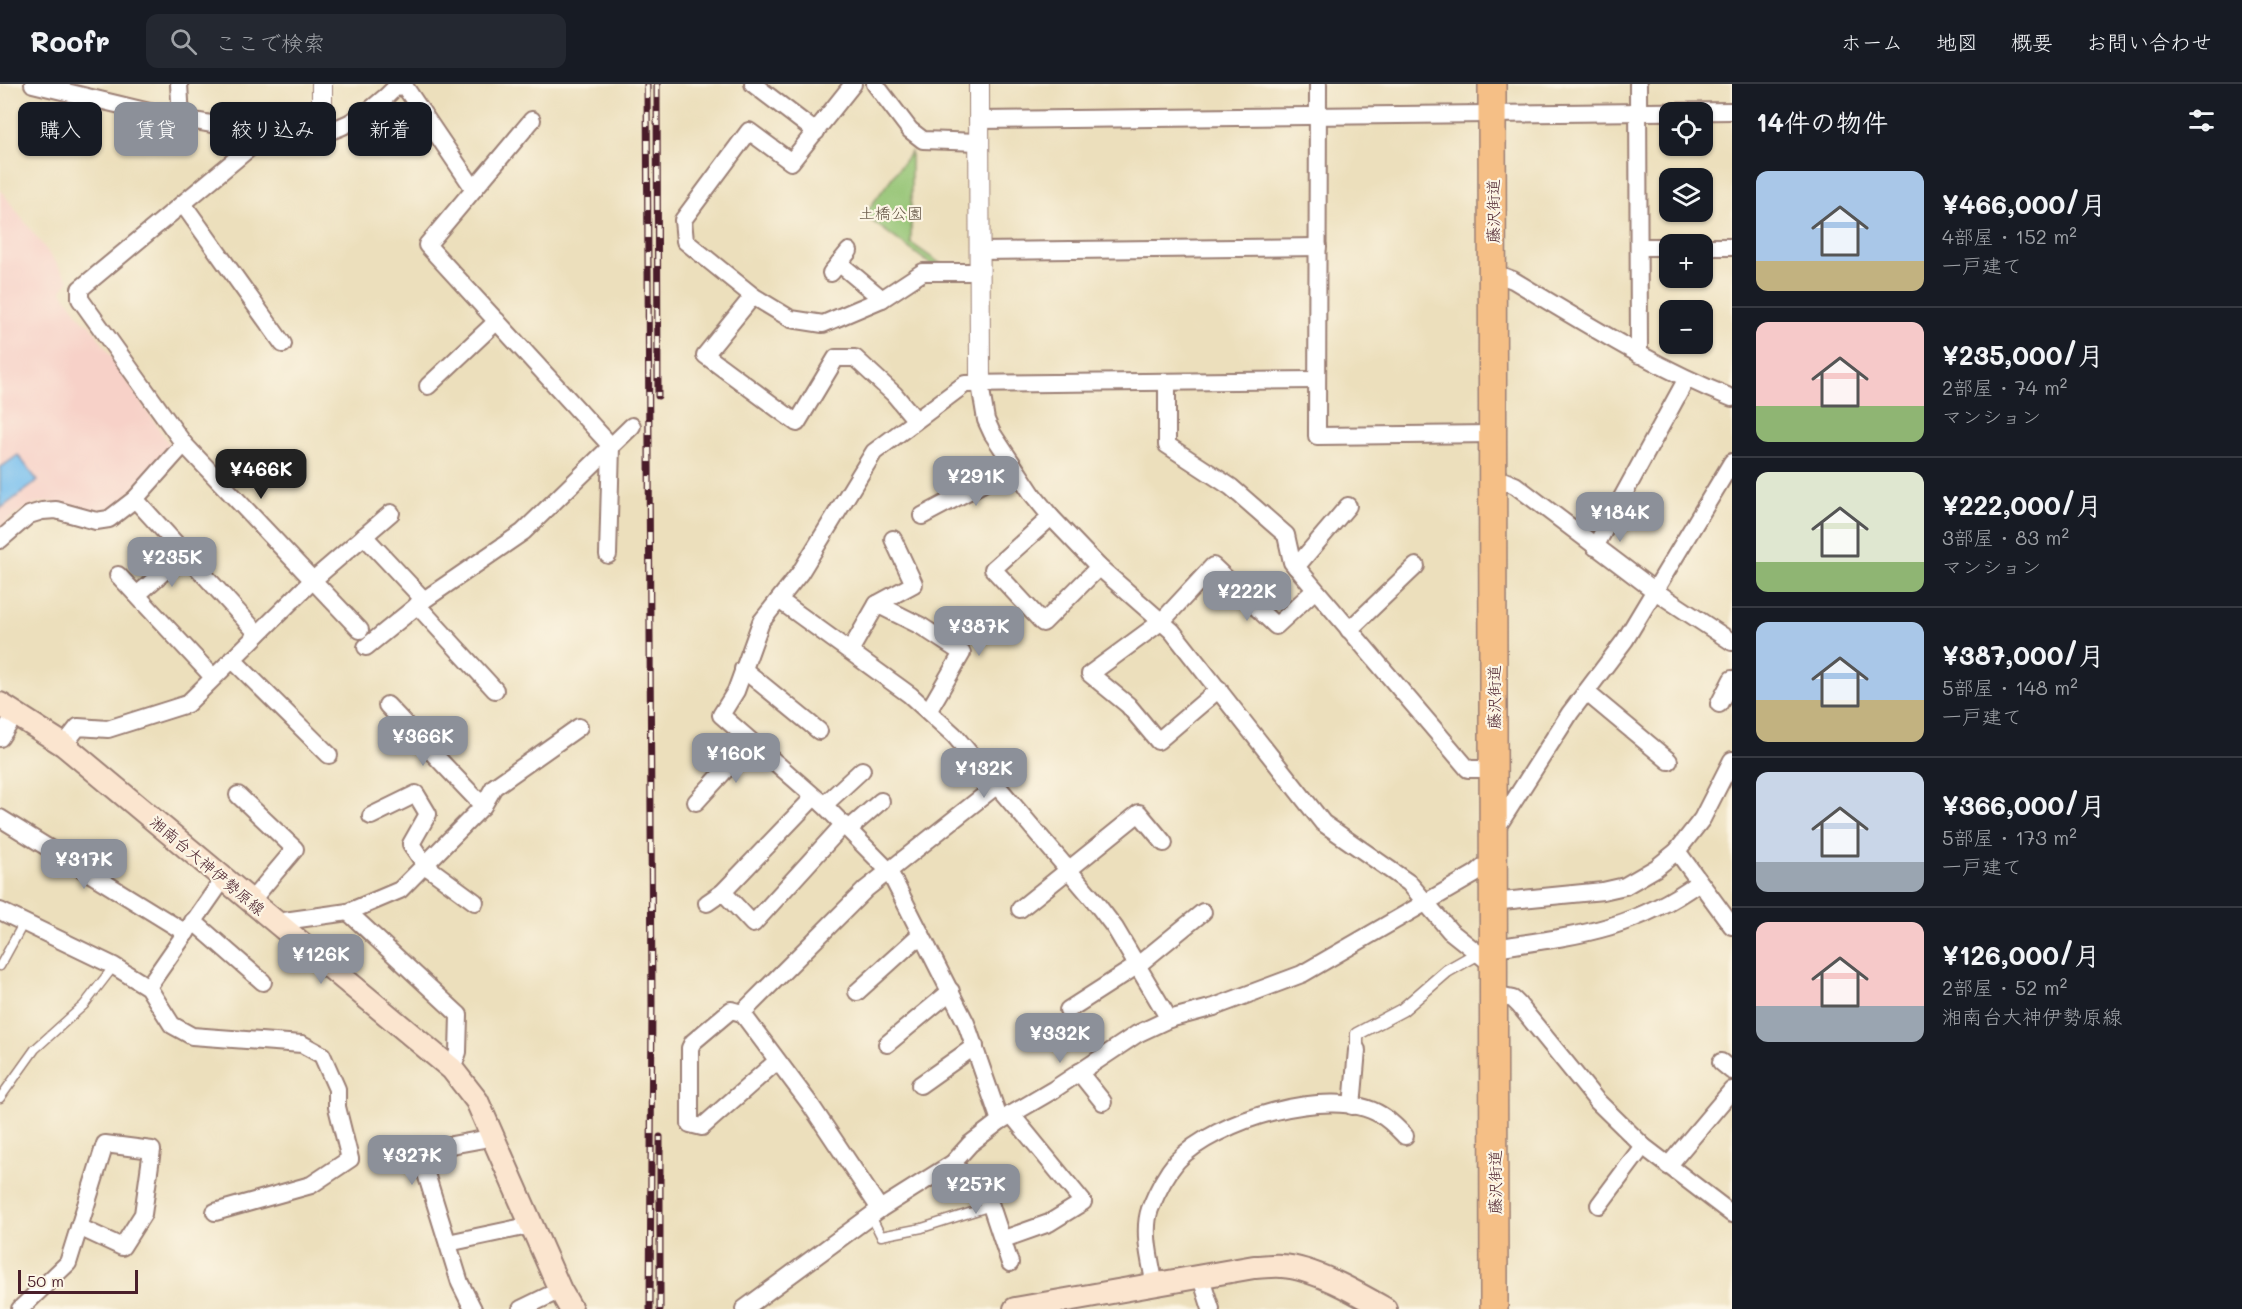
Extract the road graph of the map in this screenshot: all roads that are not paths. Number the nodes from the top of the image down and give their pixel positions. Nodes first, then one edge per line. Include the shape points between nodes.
1 (33, 84) edge
2 (179, 84) edge
3 (322, 84) edge
4 (401, 84) edge
5 (753, 84) edge
6 (853, 84) edge
7 (875, 84) edge
8 (979, 84) edge
9 (1318, 84) edge
10 (1492, 84) edge
11 (1638, 84) edge
12 (180, 102) edge
13 (322, 102) edge
14 (114, 103) edge
15 (1732, 111) edge
16 (1638, 112) junction
17 (1492, 114) junction
18 (1318, 116) junction
19 (532, 120) dead end
20 (979, 120) junction
21 (336, 130) edge
22 (816, 132) junction
23 (979, 142) junction
24 (240, 156) edge
25 (474, 189) junction
26 (183, 204) junction
27 (1318, 247) junction
28 (1639, 247) junction
29 (1659, 247) edge
30 (1713, 247) edge
31 (1732, 247) edge
32 (979, 251) junction
33 (839, 262) dead end
34 (979, 272) junction
35 (1492, 272) junction
36 (753, 296) junction
37 (882, 299) junction
38 (497, 321) junction
39 (283, 344) dead end
40 (1639, 355) junction
41 (1317, 380) junction
42 (1686, 380) junction
43 (1167, 382) junction
44 (980, 384) junction
45 (428, 386) dead end
46 (1732, 398) edge
47 (915, 419) junction
48 (632, 426) dead end
49 (1492, 434) junction
50 (184, 444) junction
51 (611, 446) junction
52 (1732, 462) edge
53 (1014, 467) junction
54 (1492, 476) junction
55 (135, 499) junction
56 (1348, 506) dead end
57 (391, 513) dead end
58 (922, 516) dead end
59 (1051, 517) junction
60 (364, 536) junction
61 (893, 539) dead end
62 (0, 540) edge
63 (1595, 546) junction
64 (184, 555) junction
65 (608, 555) dead end
66 (1100, 567) junction
67 (1296, 567) junction
68 (1405, 570) dead end
69 (118, 574) dead end
70 (314, 580) junction
71 (1315, 590) junction
72 (1655, 591) junction
73 (138, 595) junction
74 (779, 600) junction
75 (421, 602) junction
76 (877, 604) junction
77 (1162, 621) junction
78 (360, 630) dead end
79 (1349, 630) junction
80 (258, 634) junction
81 (1732, 642) edge
82 (366, 647) dead end
83 (850, 651) junction
84 (232, 659) junction
85 (744, 669) junction
86 (213, 677) junction
87 (1732, 679) edge
88 (1219, 689) junction
89 (495, 690) dead end
90 (1586, 692) junction
91 (1719, 704) dead end
92 (387, 705) dead end
93 (8, 708) edge
94 (929, 710) junction
95 (579, 728) dead end
96 (819, 731) dead end
97 (0, 738) edge
98 (752, 742) junction
99 (64, 745) junction
100 (329, 755) dead end
101 (1732, 760) edge
102 (1669, 761) dead end
103 (862, 770) dead end
104 (1494, 770) junction
105 (1726, 784) edge
106 (996, 786) junction
107 (238, 795) dead end
108 (819, 801) junction
109 (881, 801) dead end
110 (696, 802) dead end
111 (483, 806) junction
112 (371, 816) dead end
113 (0, 818) edge
114 (847, 827) junction
115 (1164, 843) dead end
116 (1493, 846) junction
117 (1677, 851) junction
118 (426, 866) junction
119 (889, 871) junction
120 (1068, 871) junction
121 (224, 878) junction
122 (1699, 882) junction
123 (723, 892) junction
124 (251, 901) junction
125 (475, 902) dead end
126 (1427, 902) junction
127 (1492, 902) junction
128 (707, 903) dead end
129 (1020, 909) dead end
130 (0, 911) edge
131 (348, 912) junction
132 (1203, 912) dead end
133 (277, 922) junction
134 (23, 924) junction
135 (1732, 926) edge
136 (190, 927) junction
137 (921, 934) junction
138 (1488, 956) junction
139 (1138, 965) junction
140 (0, 966) edge
141 (114, 966) junction
142 (263, 982) dead end
143 (148, 987) junction
144 (951, 991) junction
145 (856, 992) dead end
146 (1494, 995) junction
147 (1068, 1010) dead end
148 (742, 1013) junction
149 (1169, 1019) junction
150 (887, 1044) dead end
151 (975, 1046) junction
152 (1357, 1050) joint
153 (777, 1061) junction
154 (452, 1069) junction
155 (1079, 1072) junction
156 (920, 1085) dead end
157 (1732, 1090) edge
158 (0, 1098) edge
159 (1103, 1102) dead end
160 (1352, 1106) junction
161 (1005, 1118) junction
162 (1405, 1136) dead end
163 (495, 1137) junction
164 (1643, 1146) junction
165 (953, 1163) junction
166 (1668, 1166) junction
167 (1599, 1205) dead end
168 (991, 1206) junction
169 (215, 1212) dead end
170 (876, 1213) junction
171 (1732, 1214) edge
172 (533, 1225) junction
173 (80, 1227) junction
174 (1004, 1239) junction
175 (448, 1243) junction
176 (1011, 1263) dead end
177 (1201, 1278) junction
178 (1155, 1286) junction
179 (566, 1299) edge
180 (1076, 1304) edge
181 (20, 1309) edge
182 (473, 1309) edge
183 (521, 1309) edge
184 (744, 1309) edge
185 (1015, 1309) edge
186 (1211, 1309) edge
187 (1385, 1309) edge
188 (1494, 1309) edge

1 - 14 street
2 - 12 street
3 - 13 street
4 - 21 street via 363,117
4 - 25 street
5 - 22 street
6 - 22 street
7 - 23 street via 910,130 923,140
8 - 20 street
9 - 18 street
10 - 17 highway, 藤沢街道
11 - 16 street
15 - 16 street
16 - 17 street
16 - 28 street
17 - 18 street
17 - 35 highway, 藤沢街道
18 - 20 street
18 - 27 street
19 - 25 street
20 - 23 street
22 - 36 street via 791,162 749,131 683,220 685,241
23 - 32 street
24 - 26 street
25 - 38 street via 427,245
26 - 39 street
26 - 50 street via 80,289 80,299
27 - 32 street
27 - 41 street
28 - 29 street
28 - 40 street
30 - 31 street
32 - 34 street
33 - 37 street
34 - 37 street via 923,272
34 - 44 street
35 - 40 street via 1513,280
35 - 49 highway, 藤沢街道
36 - 37 street via 791,320 823,324
36 - 47 street via 705,355 797,423 836,358 855,358
38 - 45 street
38 - 51 street
40 - 42 street
41 - 43 street
41 - 49 street via 1317,436
42 - 46 street
42 - 63 street
43 - 44 street
43 - 67 street via 1167,446 1231,487 1286,535
44 - 47 street via 965,384
44 - 53 street via 986,420
47 - 74 street via 874,452 800,573
48 - 51 street
49 - 54 highway, 藤沢街道
50 - 55 street
50 - 70 street
51 - 65 street
51 - 75 street via 523,532
52 - 72 street
53 - 58 street
53 - 59 street
54 - 63 street via 1515,485
54 - 104 highway, 藤沢街道
55 - 62 street via 109,519 96,521 56,510 29,515
55 - 64 street
56 - 67 street
57 - 60 street
59 - 66 street
59 - 66 street via 993,569 1024,605 1043,623
60 - 70 street
60 - 75 street
61 - 76 street via 914,584
63 - 72 street
64 - 73 street
64 - 80 street
66 - 77 street
67 - 71 street
68 - 79 street
69 - 73 street
70 - 78 street
70 - 80 street
71 - 77 street via 1276,626 1213,566
71 - 79 street
72 - 81 street
72 - 90 street
73 - 86 street
74 - 83 street
74 - 85 street via 761,622
75 - 82 street
75 - 89 street
76 - 83 street
76 - 94 street via 962,653
77 - 88 street
77 - 88 street via 1090,674 1128,705 1158,741
79 - 104 street via 1468,769
80 - 84 street
83 - 94 street
84 - 86 street
84 - 100 street
85 - 96 street via 800,705
85 - 98 street via 721,715
86 - 99 street via 187,704 108,729 78,727
87 - 91 street
88 - 126 street via 1323,823 1409,883
90 - 102 street
90 - 116 street
92 - 111 street
93 - 97 street
93 - 99 main road, 湘南台大神伊勢原線
94 - 106 street
95 - 111 street via 494,787
98 - 108 street
98 - 110 street
99 - 121 main road, 湘南台大神伊勢原線
101 - 105 street
103 - 108 street
104 - 116 highway, 藤沢街道
105 - 117 street
106 - 119 street
106 - 120 street
107 - 124 street via 295,849
108 - 114 street
108 - 123 street
109 - 114 street
111 - 118 street
112 - 118 street via 416,794 428,814 411,844
113 - 136 street
114 - 119 street
114 - 123 street via 753,924
115 - 120 street via 1139,813
116 - 126 street via 1475,874
116 - 127 highway, 藤沢街道
117 - 122 street
117 - 127 street via 1625,886
118 - 125 street
118 - 131 street via 400,890
119 - 137 street
119 - 148 street via 866,889
120 - 129 street
120 - 139 street via 1115,928
121 - 124 main road, 湘南台大神伊勢原線
121 - 136 street
122 - 135 street
122 - 138 street via 1666,905 1634,920
123 - 128 street
124 - 133 main road, 湘南台大神伊勢原線
126 - 138 street via 1450,931
126 - 149 street via 1302,974 1214,1007
127 - 138 highway, 藤沢街道
130 - 134 street
131 - 133 street
131 - 154 street via 459,1015 458,1052
132 - 139 street
133 - 154 main road, 湘南台大神伊勢原線
134 - 140 lane
134 - 141 street
136 - 142 street
136 - 143 street
137 - 144 street
137 - 145 street
138 - 146 highway, 藤沢街道
138 - 152 street via 1447,971 1402,1010 1357,1034
139 - 147 street
139 - 149 street
141 - 143 street
141 - 158 lane via 84,1005 34,1049
143 - 169 street via 172,1025 192,1036 302,1044 322,1055 337,1089 337,1107 350,1159 311,1185
144 - 150 street
144 - 151 street
146 - 164 street via 1513,999 1519,1005 1597,1101
146 - 188 highway, 藤沢街道
148 - 153 street
148 - 153 street via 731,1010 693,1042 689,1054 690,1124 702,1127
149 - 155 street via 1137,1034
151 - 156 street
151 - 161 street
152 - 160 street
153 - 170 street via 810,1104
154 - 163 main road, 湘南台大神伊勢原線 via 477,1101
155 - 159 street
155 - 161 street
157 - 166 street
160 - 162 street via 1382,1115
160 - 178 street via 1278,1109 1233,1125 1187,1152 1163,1183 1147,1221
161 - 165 street via 970,1144
161 - 174 street via 1083,1202 1049,1223
163 - 172 main road, 湘南台大神伊勢原線
163 - 175 street via 419,1151
164 - 166 street
164 - 167 street
165 - 168 street
165 - 170 street
166 - 171 street
168 - 170 lane via 922,1228 881,1236
168 - 174 street
170 - 184 street
172 - 175 street
172 - 179 main road, 湘南台大神伊勢原線
173 - 173 street via 105,1144 152,1150 143,1214 122,1247
173 - 181 street via 68,1263
174 - 176 street
175 - 182 street
177 - 178 main road
177 - 186 street
177 - 187 main road via 1254,1267 1282,1266 1357,1293
178 - 180 main road
179 - 183 street
180 - 185 main road

